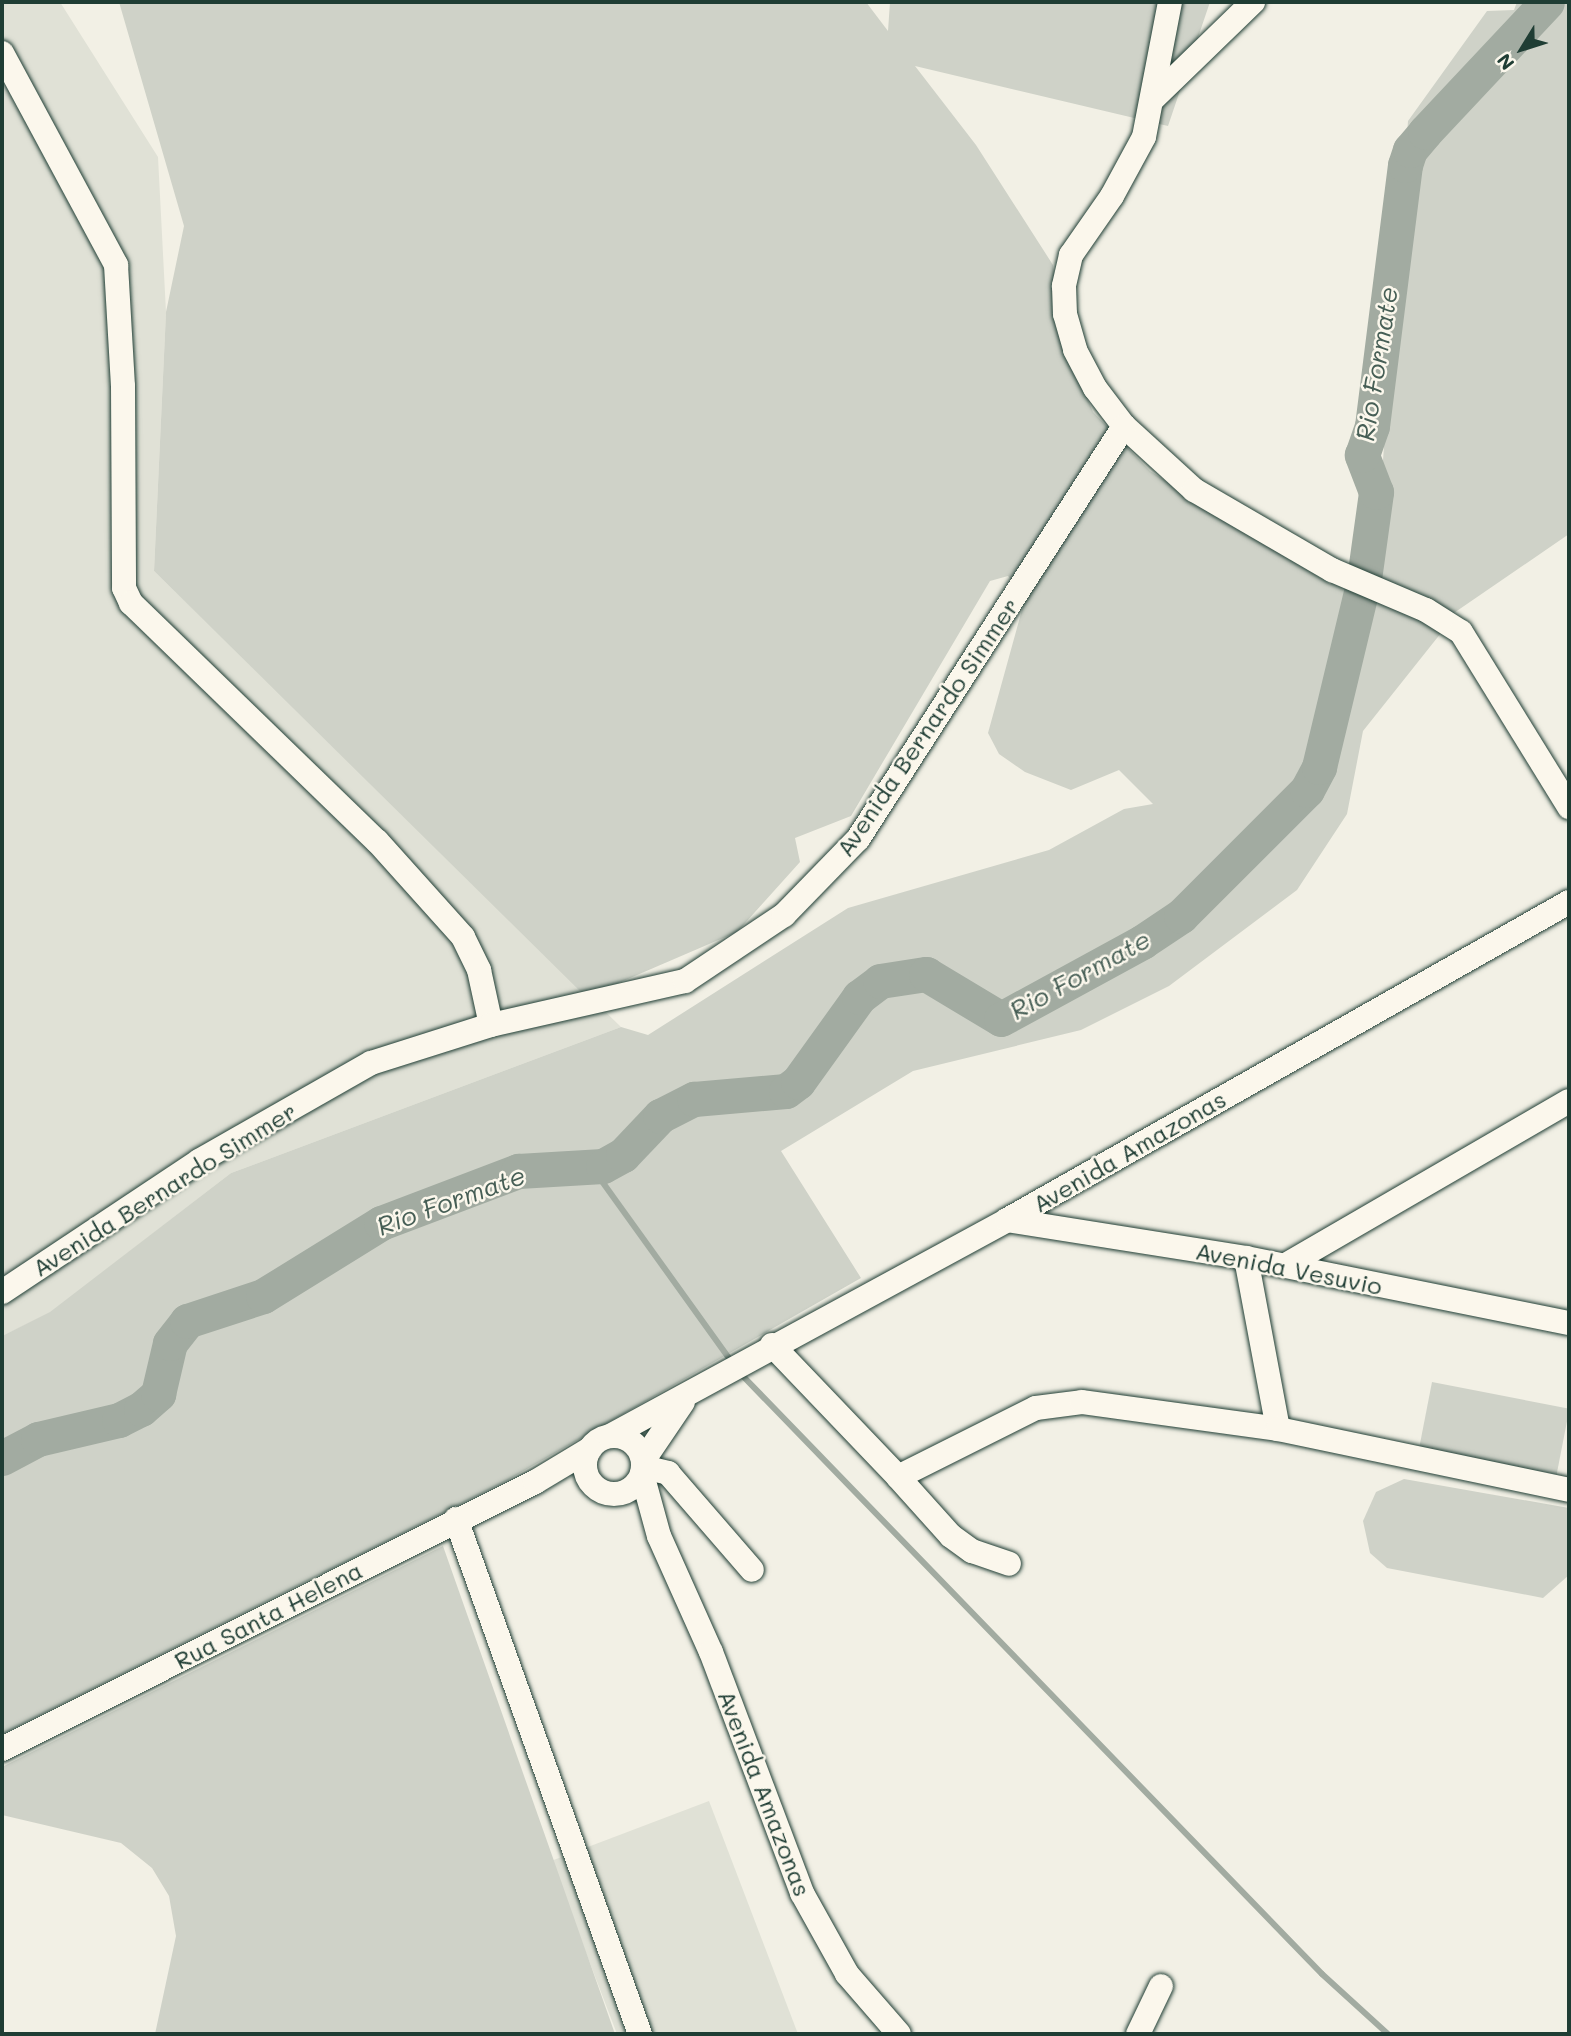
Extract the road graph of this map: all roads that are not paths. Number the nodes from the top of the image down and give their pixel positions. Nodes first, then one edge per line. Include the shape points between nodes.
1 (1170, 2) edge
2 (1253, 2) edge
3 (2, 53) edge
4 (1154, 98) junction
5 (1124, 426) junction
6 (1569, 807) edge
7 (1569, 902) edge
8 (491, 1025) junction
9 (1569, 1101) edge
10 (1007, 1220) junction
11 (1247, 1258) junction
12 (1286, 1265) junction
13 (2, 1292) edge
14 (1562, 1316) edge
15 (772, 1345) junction
16 (688, 1396) junction
17 (1278, 1429) junction
18 (600, 1442) junction
19 (643, 1467) junction
20 (898, 1477) junction
21 (535, 1482) junction
22 (590, 1482) junction
23 (1569, 1490) edge
24 (613, 1495) junction
25 (456, 1519) junction
26 (659, 1536) junction
27 (1009, 1564) dead end
28 (752, 1570) dead end
29 (2, 1749) edge
30 (1161, 1986) dead end
31 (640, 2034) edge
32 (899, 2034) edge
33 (1138, 2034) edge

1 - 4 street
2 - 4 street
3 - 8 street via 116,265 123,386 124,588 131,603 377,841 463,937 479,970
4 - 5 street via 1144,137 1112,196 1071,255 1064,286 1065,314 1075,350 1095,388
5 - 6 street via 1194,490 1332,570 1426,610 1461,632
5 - 8 street, Avenida Bernardo Simmer via 858,839 784,915 685,981
7 - 10 street, Avenida Amazonas
8 - 13 street, Avenida Bernardo Simmer via 371,1063 199,1161
9 - 12 street
10 - 11 street, Avenida Vesuvio
10 - 15 street, Avenida Amazonas
11 - 12 street, Avenida Vesuvio
11 - 17 street
12 - 14 street, Avenida Vesuvio
15 - 16 street, Avenida Amazonas
15 - 20 street
16 - 18 street, Avenida Amazonas
16 - 19 street, Avenida Amazonas
17 - 20 street via 1082,1402 1037,1408
17 - 23 street
18 - 19 street via 632,1442
18 - 21 street, Rua Santa Helena
18 - 22 street via 584,1466
19 - 24 street via 631,1489
19 - 26 street, Avenida Amazonas
19 - 28 street via 668,1473
20 - 27 street via 951,1536 972,1551
21 - 22 street, Rua Santa Helena
21 - 25 street, Rua Santa Helena
22 - 24 street
24 - 26 street, Avenida Amazonas via 630,1504
25 - 29 street, Rua Santa Helena
25 - 31 street
26 - 32 street, Avenida Amazonas via 711,1652 802,1894 847,1974
30 - 33 street

